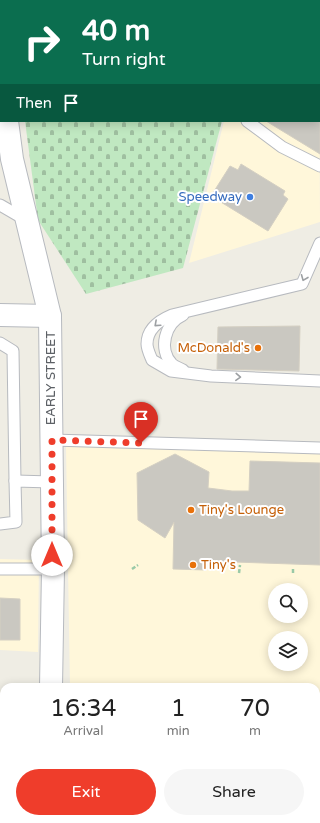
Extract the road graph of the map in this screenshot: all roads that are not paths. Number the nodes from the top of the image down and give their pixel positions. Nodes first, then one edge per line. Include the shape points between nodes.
1 (7, 122) edge
2 (248, 122) edge
3 (5, 148) edge
4 (320, 166) edge
5 (0, 205) edge
6 (27, 220) junction
7 (320, 243) edge
8 (192, 311) junction
9 (0, 315) edge
10 (50, 316) junction
11 (0, 343) edge
12 (189, 374) junction
13 (320, 381) edge
14 (52, 440) junction
15 (320, 448) edge
16 (15, 481) junction
17 (52, 482) junction
18 (0, 524) edge
19 (0, 569) edge
20 (53, 570) junction
21 (52, 683) edge

1 - 3 street, EARLY STREET
2 - 4 lane via 282,147
3 - 6 street, EARLY STREET
5 - 6 lane
6 - 10 street, EARLY STREET
7 -> 8 lane via 302,284
8 - 12 lane via 176,318 169,327 165,340 166,354 173,365
8 -> 12 lane via 162,319 152,328 147,344 152,360 171,371
9 - 10 street
10 - 14 street, EARLY STREET
11 - 16 lane via 13,351
12 -> 13 lane
14 - 15 lane
14 - 17 street, EARLY STREET
16 - 17 lane
16 - 18 lane via 16,522
17 - 20 street, EARLY STREET
19 - 20 lane
20 - 21 street, EARLY STREET

